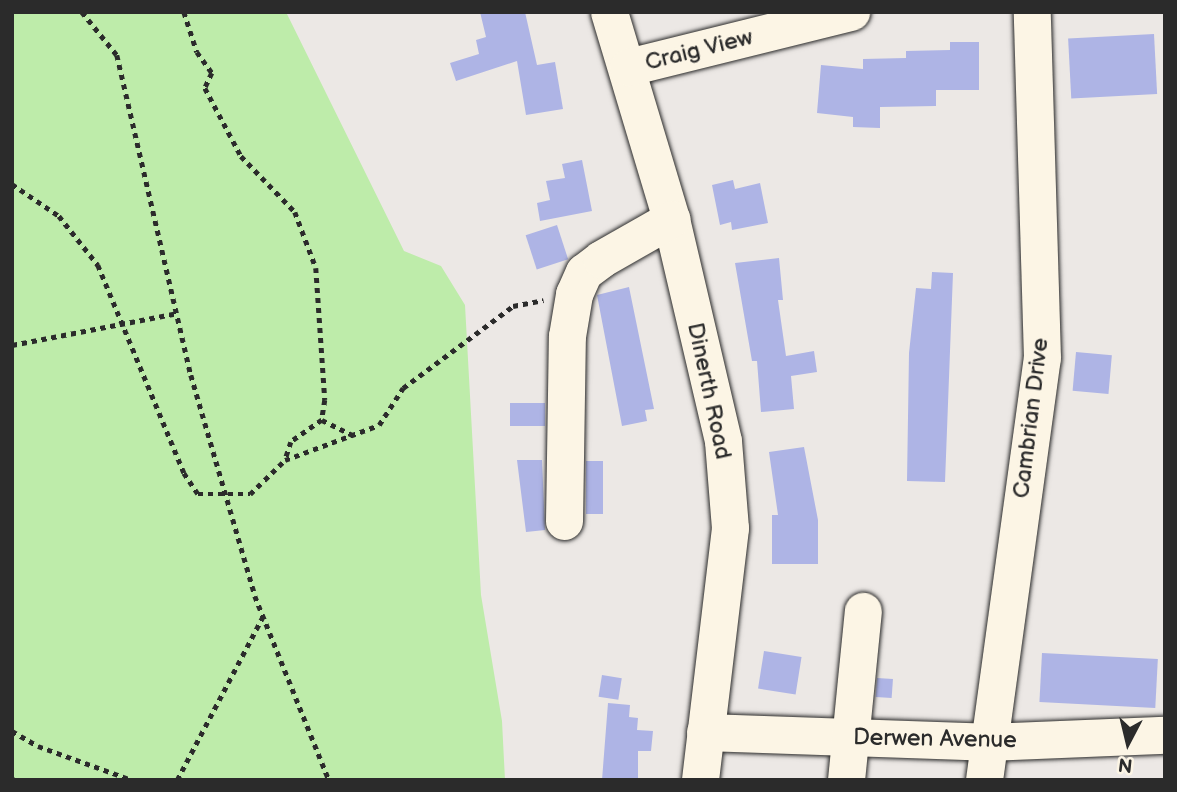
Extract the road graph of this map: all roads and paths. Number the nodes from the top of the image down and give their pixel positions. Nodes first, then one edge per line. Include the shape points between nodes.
1 (82, 12) edge
2 (184, 12) edge
3 (609, 12) edge
4 (851, 12) edge
5 (1032, 12) edge
6 (628, 68) junction
7 (12, 184) edge
8 (671, 219) junction
9 (574, 294) junction
10 (178, 313) junction
11 (122, 324) junction
12 (12, 345) edge
13 (322, 420) junction
14 (353, 435) junction
15 (285, 460) junction
16 (229, 492) junction
17 (564, 521) dead end
18 (863, 611) dead end
19 (263, 615) junction
20 (12, 731) edge
21 (705, 732) junction
22 (1165, 735) edge
23 (852, 737) junction
24 (987, 742) junction
25 (132, 780) edge
26 (177, 780) edge
27 (329, 780) edge
28 (700, 780) edge
29 (846, 780) edge
30 (984, 780) edge

1 - 10 path via 117,55
2 - 13 path via 197,52 212,73 205,88 241,156 295,212 316,268 323,327
3 - 6 street, Dinerth Road
4 - 6 street, Craig View
5 - 24 street, Cambrian Drive via 1042,358
6 - 8 street, Dinerth Road
7 - 11 path via 59,216 98,265
8 - 9 street via 584,272
8 - 21 street, Dinerth Road via 723,441 730,528
9 - 14 path via 513,306 403,388 379,425
9 - 17 street via 566,336
10 - 11 path
10 - 16 path via 191,375
11 - 12 path
11 - 16 path via 184,473 198,494
13 - 14 path
13 - 15 path via 291,442
14 - 15 path
15 - 16 path via 250,494
16 - 19 path
18 - 23 street
19 - 26 path
19 - 27 path
20 - 25 path via 38,746
21 - 23 street, Derwen Avenue
21 - 28 street, Dinerth Road
22 - 24 street, Derwen Avenue
23 - 24 street, Derwen Avenue
23 - 29 street
24 - 30 street, Cambrian Drive

